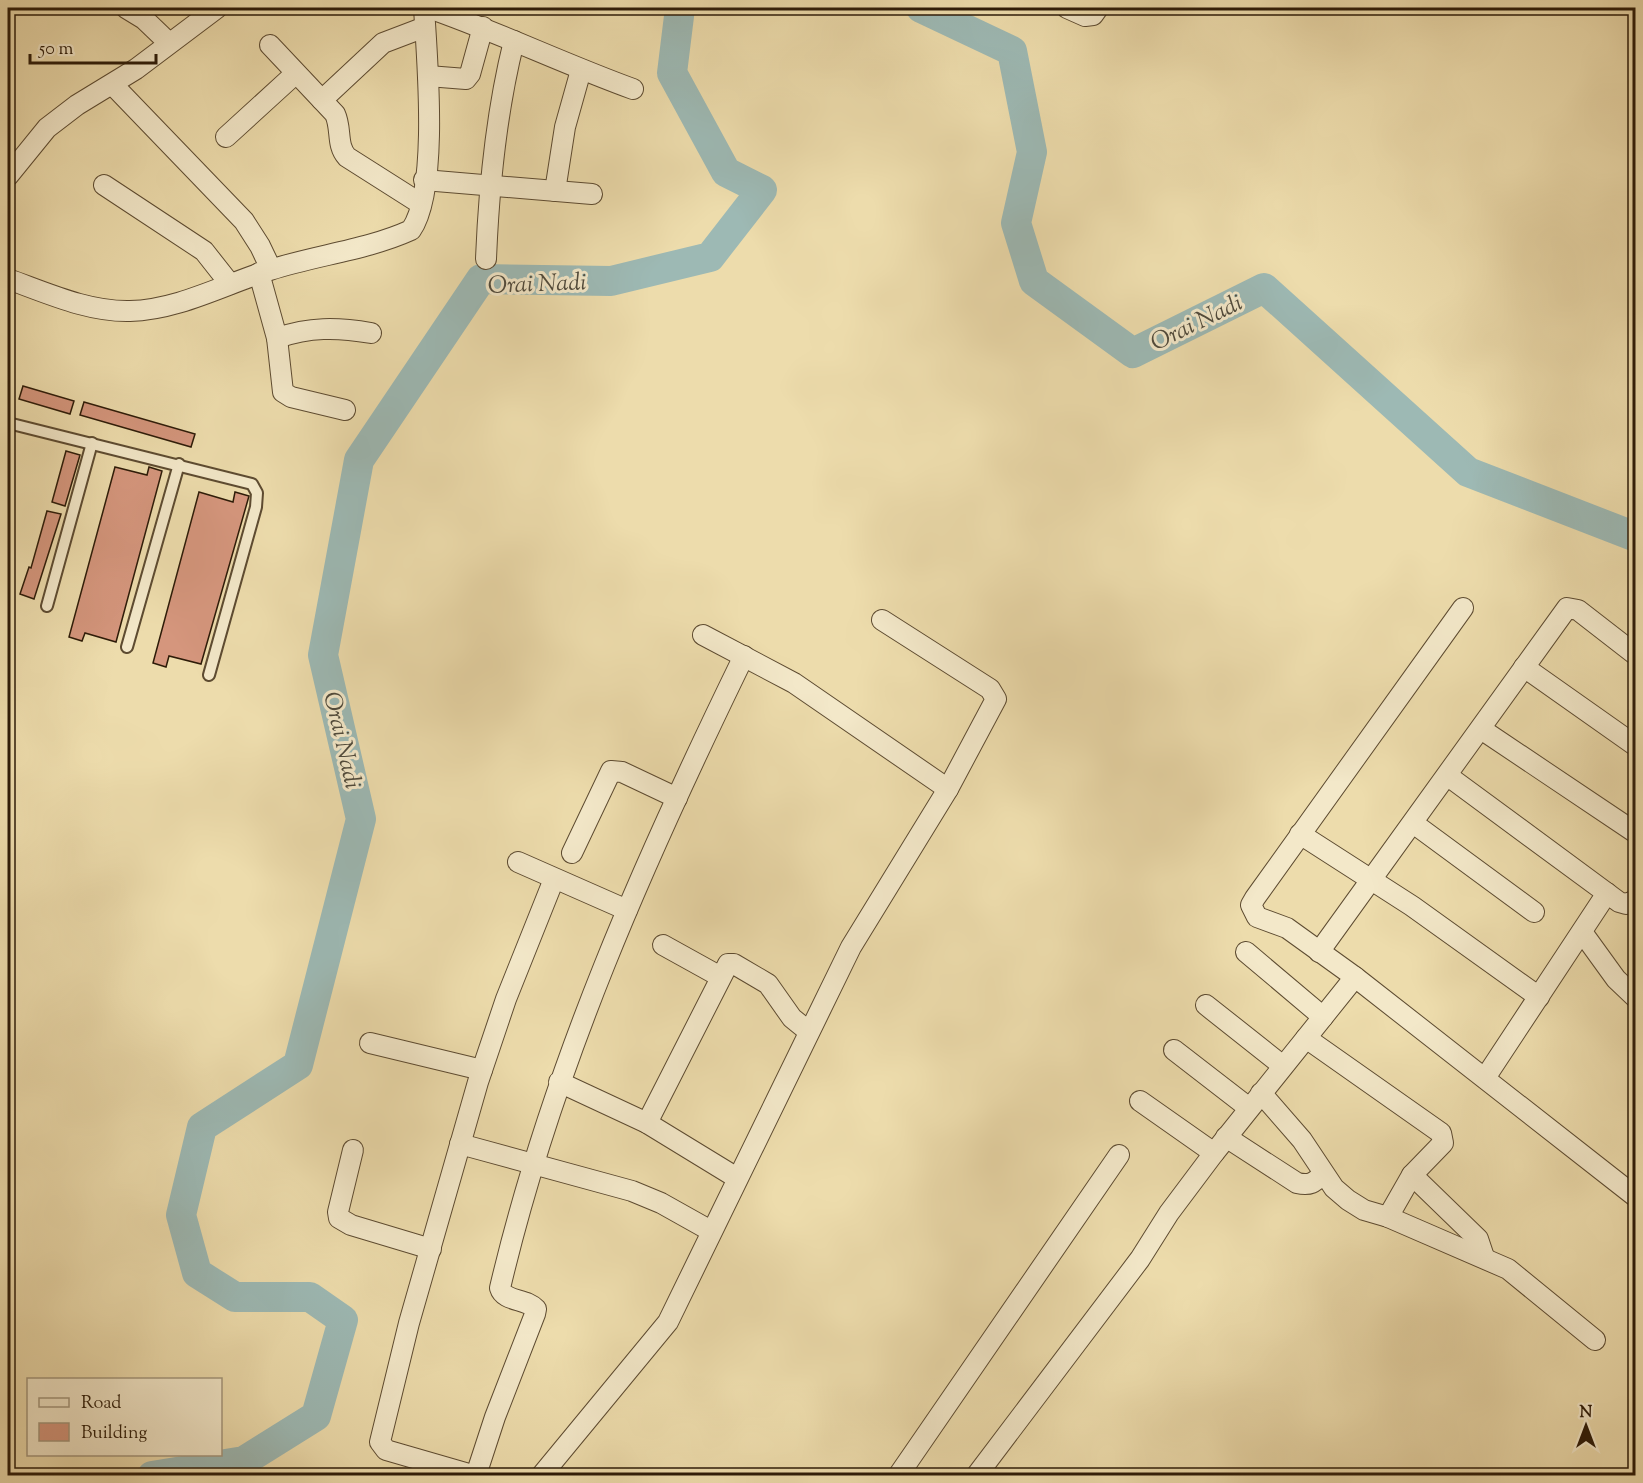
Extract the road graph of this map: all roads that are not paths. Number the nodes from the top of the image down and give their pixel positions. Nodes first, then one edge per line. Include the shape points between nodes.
1 (126, 8) edge
2 (217, 8) edge
3 (429, 8) edge
4 (1067, 8) edge
5 (1098, 8) edge
6 (424, 17) edge
7 (483, 27) junction
8 (514, 41) junction
9 (170, 43) junction
10 (270, 45) dead end
11 (581, 70) junction
12 (295, 75) junction
13 (428, 76) junction
14 (113, 85) junction
15 (633, 89) dead end
16 (322, 100) junction
17 (226, 137) dead end
18 (8, 176) edge
19 (424, 180) junction
20 (104, 185) dead end
21 (489, 185) junction
22 (555, 191) junction
23 (592, 194) dead end
24 (421, 204) junction
25 (486, 259) dead end
26 (265, 271) junction
27 (8, 279) edge
28 (230, 284) junction
29 (370, 333) dead end
30 (277, 338) junction
31 (345, 410) dead end
32 (8, 423) edge
33 (92, 443) junction
34 (179, 464) junction
35 (47, 606) dead end
36 (1463, 608) dead end
37 (882, 620) dead end
38 (703, 635) dead end
39 (127, 648) dead end
40 (1635, 655) edge
41 (744, 656) junction
42 (1524, 667) junction
43 (210, 675) dead end
44 (1481, 729) junction
45 (1635, 746) edge
46 (1448, 776) junction
47 (948, 789) junction
48 (677, 798) junction
49 (1413, 823) junction
50 (1635, 832) edge
51 (1300, 834) junction
52 (572, 853) dead end
53 (518, 862) dead end
54 (554, 879) junction
55 (1372, 880) junction
56 (1607, 893) junction
57 (1635, 900) edge
58 (627, 910) junction
59 (1534, 912) dead end
60 (1582, 932) junction
61 (663, 945) dead end
62 (1246, 952) dead end
63 (1319, 952) junction
64 (719, 976) junction
65 (1355, 977) junction
66 (1539, 997) junction
67 (1635, 998) edge
68 (1206, 1005) dead end
69 (1323, 1017) junction
70 (808, 1031) junction
71 (1306, 1038) junction
72 (370, 1043) dead end
73 (1174, 1050) dead end
74 (1283, 1066) junction
75 (482, 1070) junction
76 (1485, 1078) junction
77 (559, 1082) junction
78 (1140, 1101) dead end
79 (1255, 1101) junction
80 (647, 1123) junction
81 (460, 1144) junction
82 (1220, 1145) junction
83 (353, 1150) dead end
84 (1119, 1155) dead end
85 (532, 1162) junction
86 (1323, 1174) junction
87 (1412, 1175) junction
88 (737, 1178) junction
89 (1635, 1197) edge
90 (1388, 1216) junction
91 (711, 1230) junction
92 (431, 1249) junction
93 (1484, 1257) junction
94 (1594, 1340) dead end
95 (404, 1466) edge
96 (476, 1475) edge
97 (541, 1476) edge
98 (898, 1476) edge
99 (976, 1476) edge

1 - 9 street
2 - 9 street
3 - 7 street
4 - 5 street via 1085,16 1093,15
6 - 13 street
6 - 16 street via 383,43
7 - 8 street
7 - 13 street via 466,79
8 - 11 street
8 - 21 street via 501,97
9 - 14 street
10 - 12 street
11 - 15 street
11 - 22 street via 565,127
12 - 16 street
12 - 17 street
13 - 19 street via 429,140
14 - 18 street via 47,128
14 - 26 street via 244,221 260,246
16 - 24 street via 340,124 340,144 347,157
19 - 21 street
19 - 24 street
20 - 28 street via 204,251
21 - 22 street
21 - 25 street
22 - 23 street
24 - 26 street via 411,230
26 - 28 street
26 - 30 street
27 - 28 street via 69,302 132,311 171,304
29 - 30 street via 314,328
30 - 31 street via 283,392
32 - 33 lane
33 - 34 lane
33 - 35 lane
34 - 39 lane
34 - 43 lane via 240,478 252,484 257,493
36 - 51 street
37 - 47 street via 995,693 993,709
38 - 41 street
40 - 42 street via 1578,610 1567,608
41 - 47 street via 794,683
41 - 48 street
42 - 44 street
42 - 45 street
44 - 46 street
44 - 50 street
46 - 49 street
46 - 56 street
47 - 70 street via 851,947
48 - 52 street via 622,772 611,771
48 - 58 street
49 - 55 street
49 - 59 street
51 - 55 street
51 - 63 street via 1255,898 1252,912 1287,928
53 - 54 street
54 - 58 street
54 - 75 street
55 - 63 street
55 - 66 street
56 - 57 street via 1626,904
56 - 60 street
58 - 77 street
60 - 66 street
60 - 67 street
61 - 64 street
62 - 69 street
63 - 65 street
64 - 70 street via 728,964 734,964 768,984 792,1018
64 - 80 street
65 - 69 street
65 - 76 street
66 - 76 street
68 - 74 street
69 - 71 street
70 - 88 street
71 - 74 street
71 - 87 street via 1441,1133 1443,1143
72 - 75 street
73 - 79 street
74 - 79 street
75 - 81 street
76 - 89 street
77 - 80 street
77 - 85 street
78 - 82 street
79 - 82 street
79 - 86 street via 1302,1140
80 - 88 street
81 - 85 street
81 - 92 street
82 - 86 street via 1307,1186
82 - 99 street via 1126,1278
83 - 92 street via 339,1218 351,1226
84 - 98 street
85 - 91 street via 632,1191
85 - 96 street via 500,1288 505,1295 536,1309
86 - 90 street via 1348,1200 1364,1210
87 - 90 street
87 - 93 street via 1478,1239
88 - 91 street
90 - 93 street
91 - 97 street via 668,1322
92 - 95 street via 380,1442
93 - 94 street via 1521,1278
95 - 96 street

